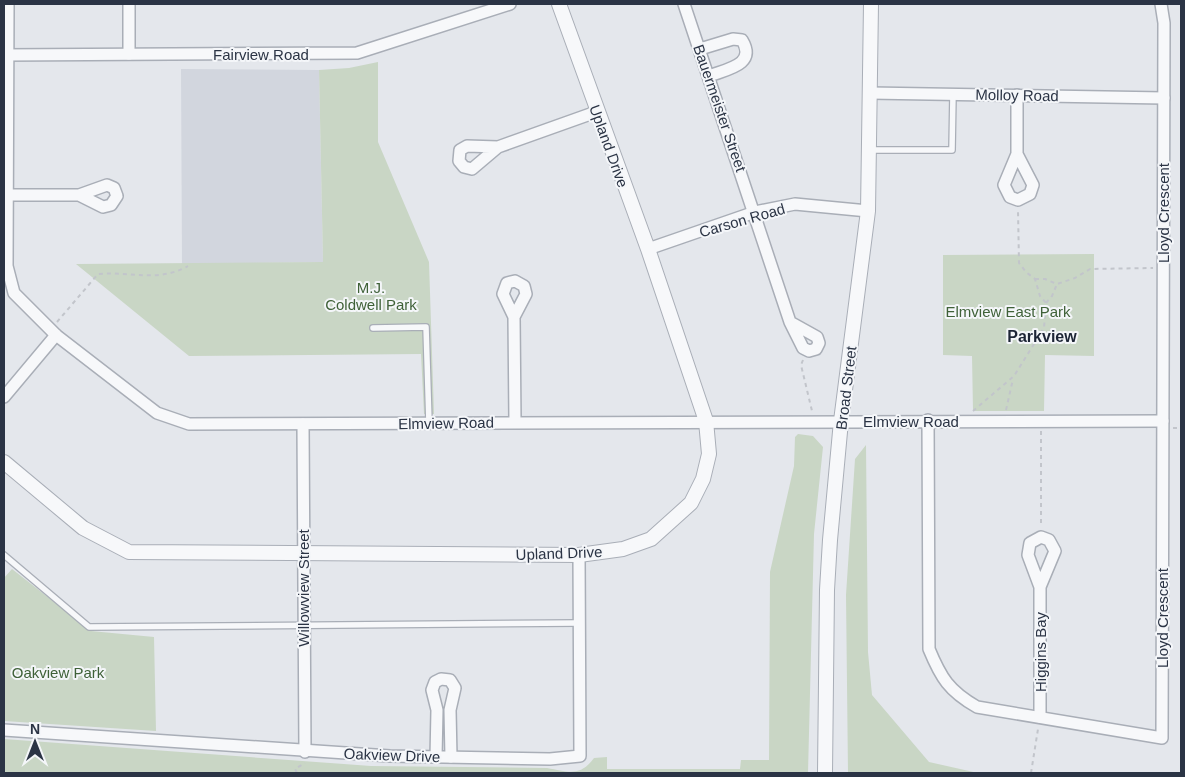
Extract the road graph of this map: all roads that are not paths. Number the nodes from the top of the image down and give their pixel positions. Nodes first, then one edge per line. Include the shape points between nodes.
1 (8, 4) edge
2 (129, 4) edge
3 (510, 4) edge
4 (559, 4) edge
5 (684, 4) edge
6 (871, 4) edge
7 (1161, 4) edge
8 (700, 50) junction
9 (129, 54) junction
10 (5, 55) edge
11 (709, 76) junction
12 (870, 93) junction
13 (953, 94) junction
14 (1017, 95) junction
15 (1164, 98) junction
16 (596, 112) junction
17 (498, 147) dead end
18 (869, 150) junction
19 (1017, 154) junction
20 (6, 195) junction
21 (79, 195) dead end
22 (868, 211) junction
23 (756, 212) junction
24 (648, 250) junction
25 (514, 317) dead end
26 (790, 322) junction
27 (373, 328) dead end
28 (53, 332) junction
29 (4, 397) edge
30 (928, 420) junction
31 (841, 421) junction
32 (515, 422) junction
33 (706, 422) junction
34 (1163, 422) junction
35 (429, 423) junction
36 (303, 424) junction
37 (4, 462) edge
38 (4, 555) edge
39 (304, 555) junction
40 (579, 555) junction
41 (1040, 587) junction
42 (578, 623) junction
43 (303, 625) junction
44 (1040, 718) junction
45 (4, 730) edge
46 (305, 752) junction
47 (436, 757) junction
48 (451, 757) junction
49 (825, 773) edge

1 - 10 street, Elmview Road
2 - 9 street
3 - 9 street, Fairview Road via 357,53
4 - 16 street, Upland Drive
5 - 8 street, Bauermeister Street
6 - 12 street, Broad Street
7 - 15 street, Lloyd Crescent
8 - 11 street, Bauermeister Street
8 - 11 street via 733,39 742,40 747,49 746,58 741,63
9 - 10 street, Fairview Road
10 - 20 street, Elmview Road
11 - 23 street, Bauermeister Street
12 - 13 street, Molloy Road
12 - 18 street, Broad Street
13 - 14 street, Molloy Road
13 - 18 lane via 952,150
14 - 15 street, Molloy Road
14 - 19 street
15 - 34 street, Lloyd Crescent
16 - 17 street
16 - 24 street, Upland Drive
18 - 22 street, Broad Street
19 - 19 street via 1004,186 1010,197 1018,200 1030,194 1032,185
20 - 21 street
20 - 28 street, Elmview Road via 7,266 14,293
22 - 23 street, Carson Road via 795,204
22 - 31 street, Broad Street
23 - 24 street, Carson Road
23 - 26 street, Bauermeister Street
24 - 33 street, Upland Drive
25 - 32 street
26 - 26 street, Bauermeister Street via 806,350 816,350 819,340 814,334
27 - 35 lane via 426,327
28 - 29 street
28 - 36 street, Elmview Road via 157,414 189,424
30 - 31 street, Elmview Road
30 - 34 street, Elmview Road
30 - 44 street, Lloyd Crescent via 929,649 939,675 956,695 977,707
31 - 33 street, Elmview Road
31 - 49 street, Broad Street via 827,590
32 - 33 street, Elmview Road
32 - 35 street, Elmview Road
33 - 40 street, Upland Drive via 709,454 703,479 691,503 651,539 623,549
34 - 44 street, Lloyd Crescent via 1162,738
35 - 36 street, Elmview Road
36 - 39 street, Willowview Street
37 - 39 street, Upland Drive via 83,528 129,552
38 - 43 lane via 90,627
39 - 40 street, Upland Drive
39 - 43 street, Willowview Street
40 - 42 street, Oakview Drive
41 - 41 street, Higgins Bay via 1055,551 1049,540 1041,537 1030,543 1028,551
41 - 44 street, Higgins Bay
42 - 43 lane
42 - 48 street, Oakview Drive via 580,756 550,759
43 - 46 street, Willowview Street
45 - 46 street, Oakview Drive
46 - 47 street, Oakview Drive
47 - 48 street, Oakview Drive
47 - 48 street via 437,710 432,690 435,682 446,678 455,688 450,710

